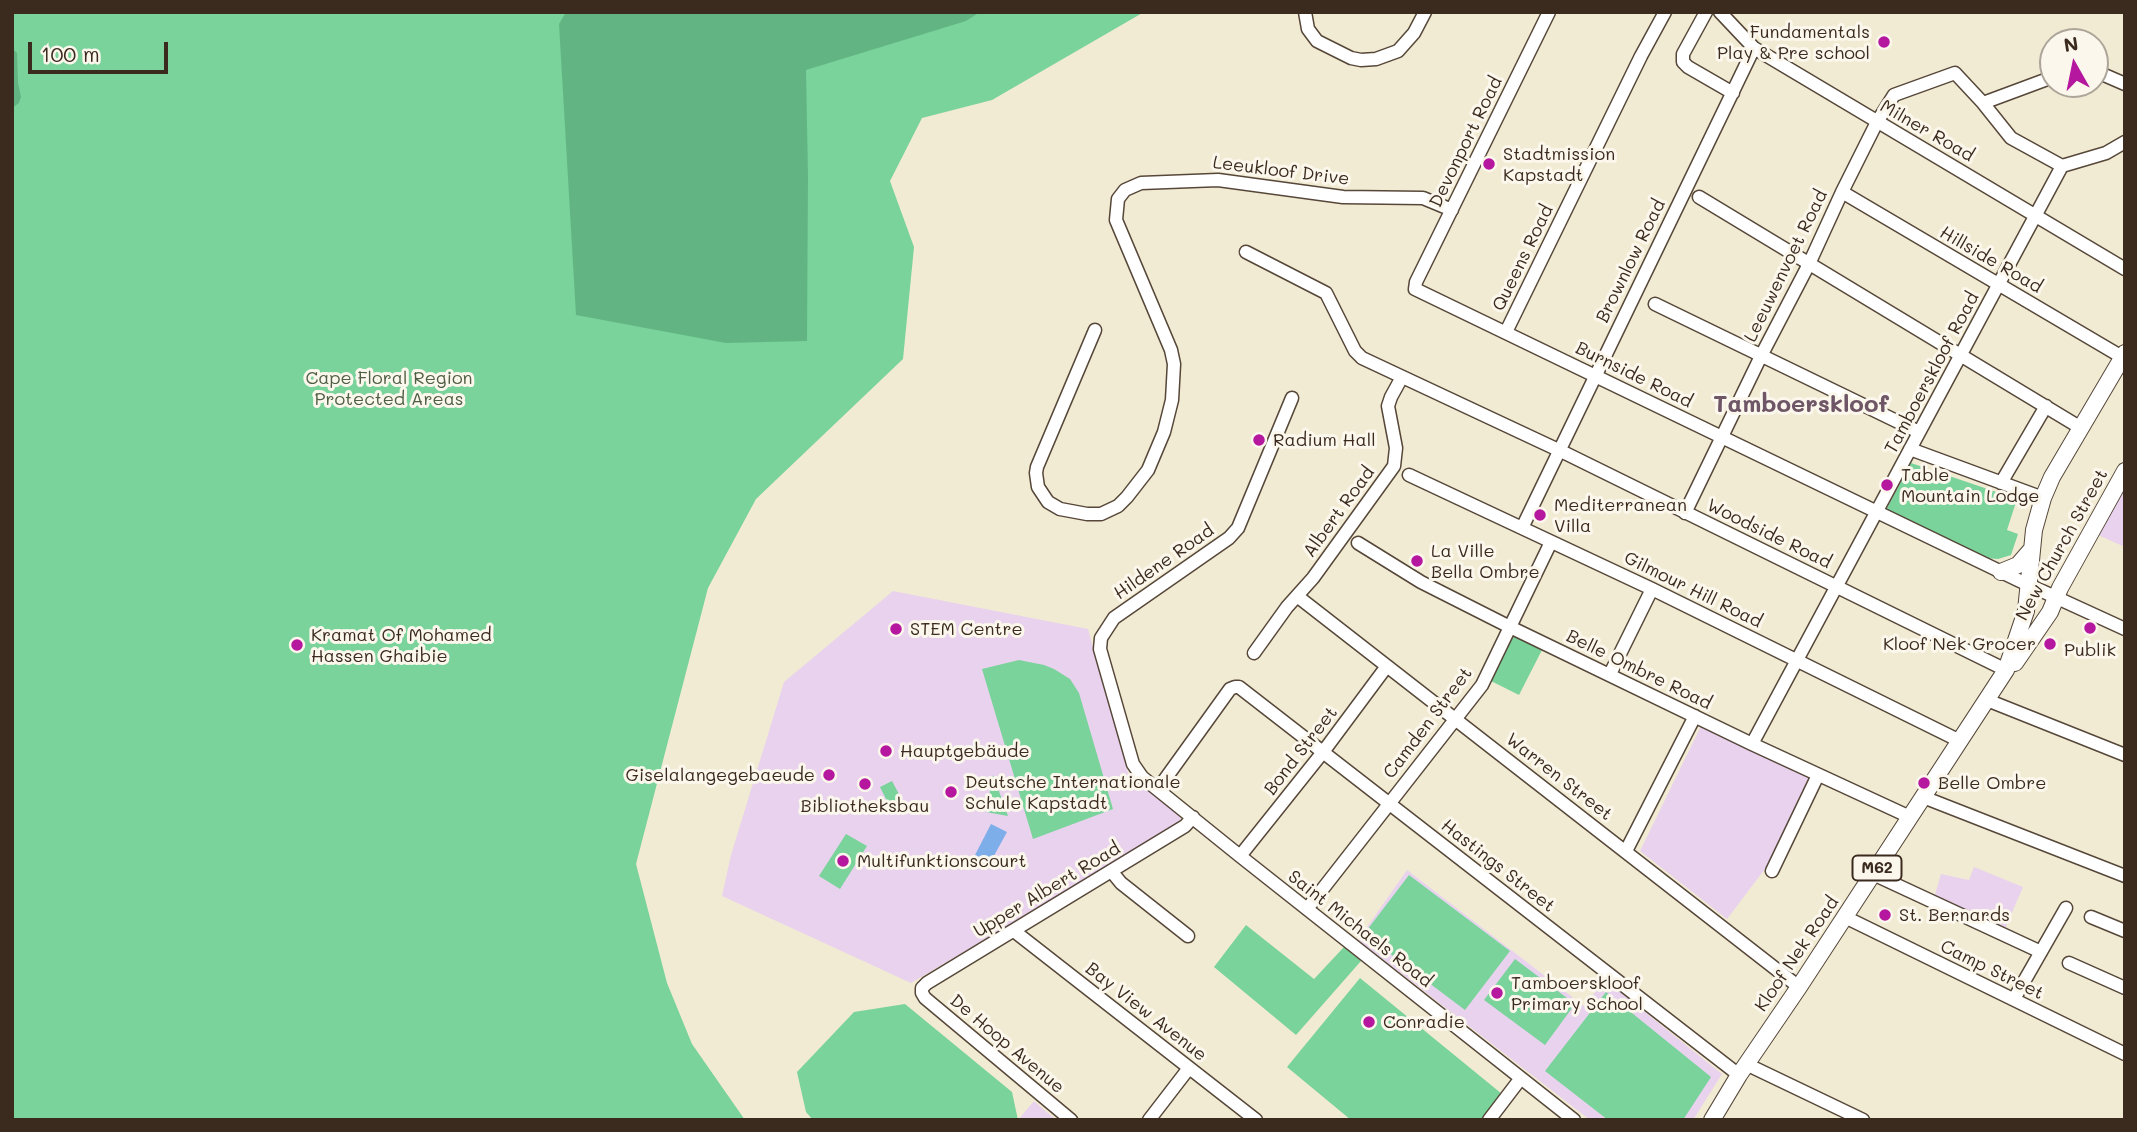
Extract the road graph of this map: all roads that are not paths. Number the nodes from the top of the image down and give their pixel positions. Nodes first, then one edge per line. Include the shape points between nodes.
1 (1305, 12) edge
2 (1425, 12) edge
3 (1549, 12) edge
4 (1665, 12) edge
5 (1706, 12) edge
6 (1720, 12) edge
7 (1754, 47) junction
8 (2039, 82) edge
9 (1732, 93) junction
10 (1983, 103) junction
11 (1878, 122) junction
12 (2125, 142) edge
13 (2062, 166) junction
14 (1842, 192) junction
15 (1699, 197) dead end
16 (1452, 211) junction
17 (2036, 215) junction
18 (1246, 252) dead end
19 (1809, 264) junction
20 (2125, 270) edge
21 (1999, 285) junction
22 (1415, 287) joint
23 (1655, 304) dead end
24 (1095, 330) dead end
25 (1506, 332) junction
26 (1960, 355) junction
27 (2124, 355) edge
28 (1762, 356) junction
29 (1595, 376) junction
30 (1402, 377) junction
31 (1292, 398) dead end
32 (2046, 407) junction
33 (2081, 428) junction
34 (1919, 432) junction
35 (1722, 438) junction
36 (1910, 449) junction
37 (1558, 451) junction
38 (2125, 471) edge
39 (1409, 475) dead end
40 (2001, 483) junction
41 (2043, 498) junction
42 (1877, 512) junction
43 (1685, 513) junction
44 (1522, 528) junction
45 (1551, 542) junction
46 (1358, 543) dead end
47 (2031, 550) junction
48 (2001, 572) junction
49 (2028, 585) junction
50 (1838, 587) junction
51 (1652, 589) junction
52 (1297, 596) junction
53 (2057, 598) junction
54 (1510, 627) junction
55 (2125, 629) edge
56 (2017, 638) junction
57 (1254, 653) dead end
58 (1797, 661) junction
59 (1387, 666) junction
60 (2006, 670) junction
61 (1610, 674) junction
62 (1987, 700) junction
63 (1695, 716) junction
64 (1455, 719) junction
65 (1960, 741) junction
66 (1752, 744) junction
67 (1323, 751) junction
68 (2125, 755) edge
69 (1818, 775) junction
70 (1158, 789) junction
71 (1923, 797) junction
72 (1389, 803) junction
73 (1193, 817) junction
74 (1910, 817) junction
75 (1626, 851) junction
76 (1240, 856) junction
77 (1772, 871) dead end
78 (1112, 872) junction
79 (1873, 874) junction
80 (2125, 876) edge
81 (2066, 908) dead end
82 (1307, 909) junction
83 (1845, 917) junction
84 (2091, 917) dead end
85 (1014, 931) junction
86 (2125, 931) edge
87 (1188, 936) dead end
88 (2041, 951) junction
89 (2069, 963) dead end
90 (1799, 987) junction
91 (2125, 988) edge
92 (922, 993) joint
93 (2014, 999) junction
94 (2125, 1054) edge
95 (1189, 1068) junction
96 (1742, 1070) junction
97 (1521, 1078) junction
98 (1715, 1119) edge
99 (1071, 1120) edge
100 (1149, 1120) edge
101 (1256, 1120) edge
102 (1489, 1120) edge
103 (1574, 1120) edge
104 (1863, 1120) edge

1 - 2 street via 1308,29 1317,41 1361,60 1398,51
3 - 16 street, Devonport Road
4 - 25 street, Queens Road
5 - 9 street via 1683,62
6 - 7 street, Milner Road
7 - 9 street, Brownlow Road
7 - 11 street, Milner Road
8 - 10 street
9 - 29 street, Brownlow Road
10 - 11 street, Leeuwenvoet Road via 1955,73 1894,95
10 - 13 street via 2011,138
11 - 14 street, Leeuwenvoet Road
11 - 17 street, Milner Road
12 - 13 street
13 - 17 street, Tamboerskloof Road
14 - 19 street, Leeuwenvoet Road
14 - 21 street, Hillside Road
15 - 19 street
16 - 22 street, Devonport Road
16 - 24 street, Leeukloof Drive via 1423,198 1343,197 1218,180 1141,183 1125,190 1118,199 1116,220 1171,350 1172,400 1148,470 1118,506 1087,514 1048,502 1038,487 1037,467
17 - 20 street, Milner Road
17 - 21 street, Tamboerskloof Road
18 - 30 street, Woodside Road via 1326,293 1357,354
19 - 26 street
19 - 28 street, Leeuwenvoet Road
21 - 26 street, Tamboerskloof Road
21 - 27 street, Hillside Road
22 - 25 street, Burnside Road
23 - 28 street
25 - 29 street, Burnside Road
26 - 32 street
26 - 34 street, Tamboerskloof Road
27 - 33 main road, M62
28 - 34 street
28 - 35 street, Leeuwenvoet Road
29 - 35 street, Burnside Road
29 - 37 street, Brownlow Road
30 - 37 street, Woodside Road
30 - 52 street, Albert Road via 1388,406 1396,448 1394,466
31 - 70 street, Hildene Road via 1238,528 1114,618 1101,638 1100,649 1133,764
32 - 33 street
32 - 40 street
33 - 41 main road, M62
34 - 36 street, Tamboerskloof Road
35 - 42 street, Burnside Road
35 - 43 street, Leeuwenvoet Road
36 - 40 street
36 - 42 street, Tamboerskloof Road
37 - 43 street, Woodside Road
37 - 44 street, Brownlow Road
38 - 53 main road, New Church Street / M62
39 - 44 street, Gilmour Hill Road
40 - 41 street
41 - 47 main road, M62
42 - 48 street, Burnside Road
42 - 50 street, Tamboerskloof Road
43 - 50 street, Woodside Road
44 - 45 street, Gilmour Hill Road
45 - 51 street, Gilmour Hill Road
45 - 54 street, Camden Street
46 - 54 street, Belle Ombre Road via 1421,582
47 - 48 main road via 2016,567
47 - 49 main road, M62
48 - 49 street, Burnside Road
49 - 53 street
49 - 56 main road, M62
50 - 58 street, Tamboerskloof Road
50 - 60 street, Woodside Road
51 - 58 street, Gilmour Hill Road
51 - 61 street
52 - 57 street, Albert Road
52 - 59 street, Warren Street
53 - 55 street
53 - 56 main road via 2040,607
53 - 60 main road, New Church Street / M62 via 2018,660
54 - 61 street, Belle Ombre Road
54 - 64 street, Camden Street via 1482,685
56 - 60 main road, M62
58 - 65 street, Gilmour Hill Road
58 - 66 street, Tamboerskloof Road
59 - 64 street, Warren Street
59 - 67 street, Bond Street
60 - 62 main road, Kloof Nek Road / M62
61 - 63 street, Belle Ombre Road
62 - 65 main road, Kloof Nek Road / M62
62 - 68 street
63 - 66 street, Belle Ombre Road
63 - 75 street
64 - 72 street, Camden Street
64 - 75 street, Warren Street
65 - 71 main road, Kloof Nek Road / M62
66 - 69 street, Belle Ombre Road
67 - 70 street, Hastings Street via 1235,687
67 - 72 street, Hastings Street
67 - 76 street, Bond Street
69 - 74 street, Belle Ombre Road
69 - 77 street
70 - 73 street, Saint Michaels Road
71 - 74 main road, Kloof Nek Road / M62
71 - 80 street
72 - 82 street, Camden Street
72 - 96 street, Hastings Street
73 - 76 street, Saint Michaels Road
73 - 78 street, Upper Albert Road
74 - 79 main road, Kloof Nek Road / M62
75 - 90 street, Warren Street
76 - 82 street, Saint Michaels Road
78 - 85 street, Upper Albert Road
78 - 87 street
79 - 83 main road, Kloof Nek Road / M62
79 - 88 street
81 - 88 street
82 - 97 street, Saint Michaels Road
83 - 90 main road, Kloof Nek Road / M62
83 - 93 street, Camp Street
84 - 86 street
85 - 92 street, Upper Albert Road via 927,983
85 - 95 street, Bay View Avenue
88 - 93 street
89 - 91 street
90 - 96 main road, Kloof Nek Road / M62
92 - 99 street, De Hoop Avenue
93 - 94 street, Camp Street
95 - 100 street
95 - 101 street, Bay View Avenue
96 - 98 main road, Kloof Nek Road / M62
96 - 104 street, Hastings Street
97 - 102 street
97 - 103 street, Saint Michaels Road

